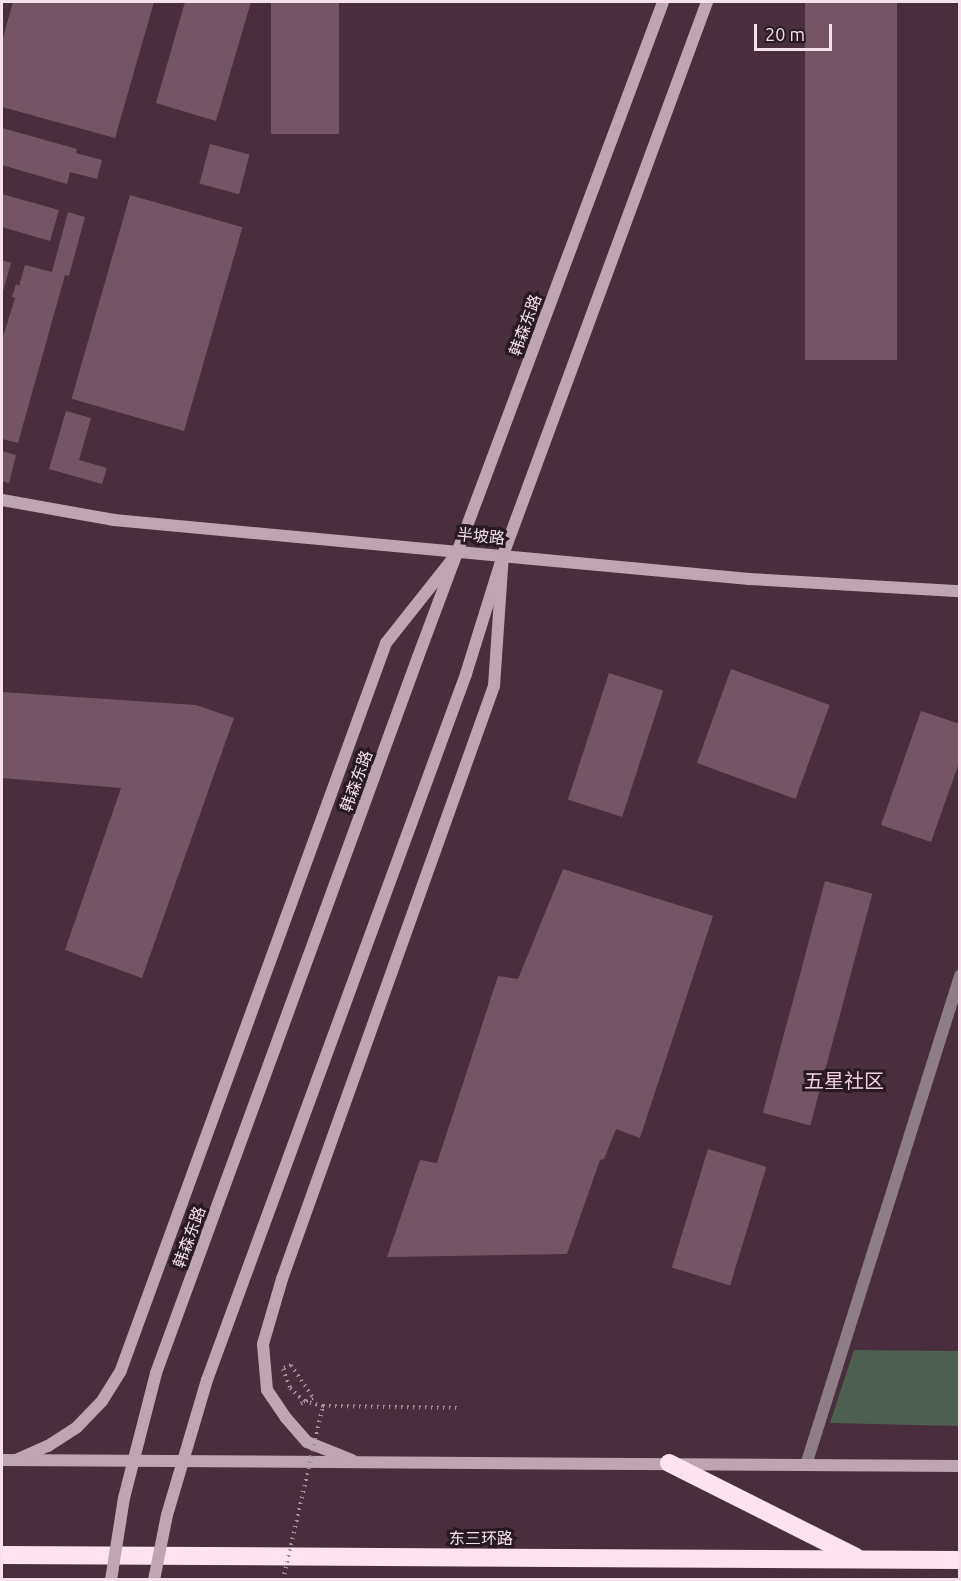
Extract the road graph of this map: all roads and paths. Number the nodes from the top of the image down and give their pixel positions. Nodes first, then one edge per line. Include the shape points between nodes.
1 (663, 2) edge
2 (707, 2) edge
3 (2, 500) edge
4 (459, 550) junction
5 (503, 555) junction
6 (960, 591) edge
7 (960, 976) edge
8 (323, 1406) junction
9 (459, 1408) dead end
10 (282, 1413) junction
11 (2, 1460) edge
12 (16, 1460) junction
13 (351, 1460) junction
14 (669, 1463) junction
15 (806, 1465) junction
16 (960, 1466) edge
17 (2, 1556) edge
18 (860, 1559) junction
19 (960, 1560) edge
20 (111, 1580) edge
21 (154, 1580) edge
22 (283, 1580) edge

1 - 4 main road, 韩森东路
2 - 5 main road
3 - 4 main road, 半坡路 via 114,520
4 - 5 main road, 半坡路
4 - 12 main road via 386,643 121,1370 102,1401 77,1427
4 - 20 main road, 韩森东路, bridge via 156,1373 123,1498
5 - 6 main road, 半坡路 via 749,579
5 - 10 main road via 494,686 282,1279 263,1344 267,1390
5 - 21 main road, bridge via 466,674 207,1380 170,1504
7 - 15 street
8 - 9 path, bridge
8 - 10 path, bridge via 304,1401 290,1388 283,1369 291,1365 314,1398
8 - 22 path, bridge
10 - 13 main road via 307,1442
11 - 12 main road
12 - 13 main road
13 - 14 main road
14 - 15 main road
14 - 18 highway
15 - 16 main road
17 - 18 highway, 东三环路
18 - 19 highway, 东三环路

